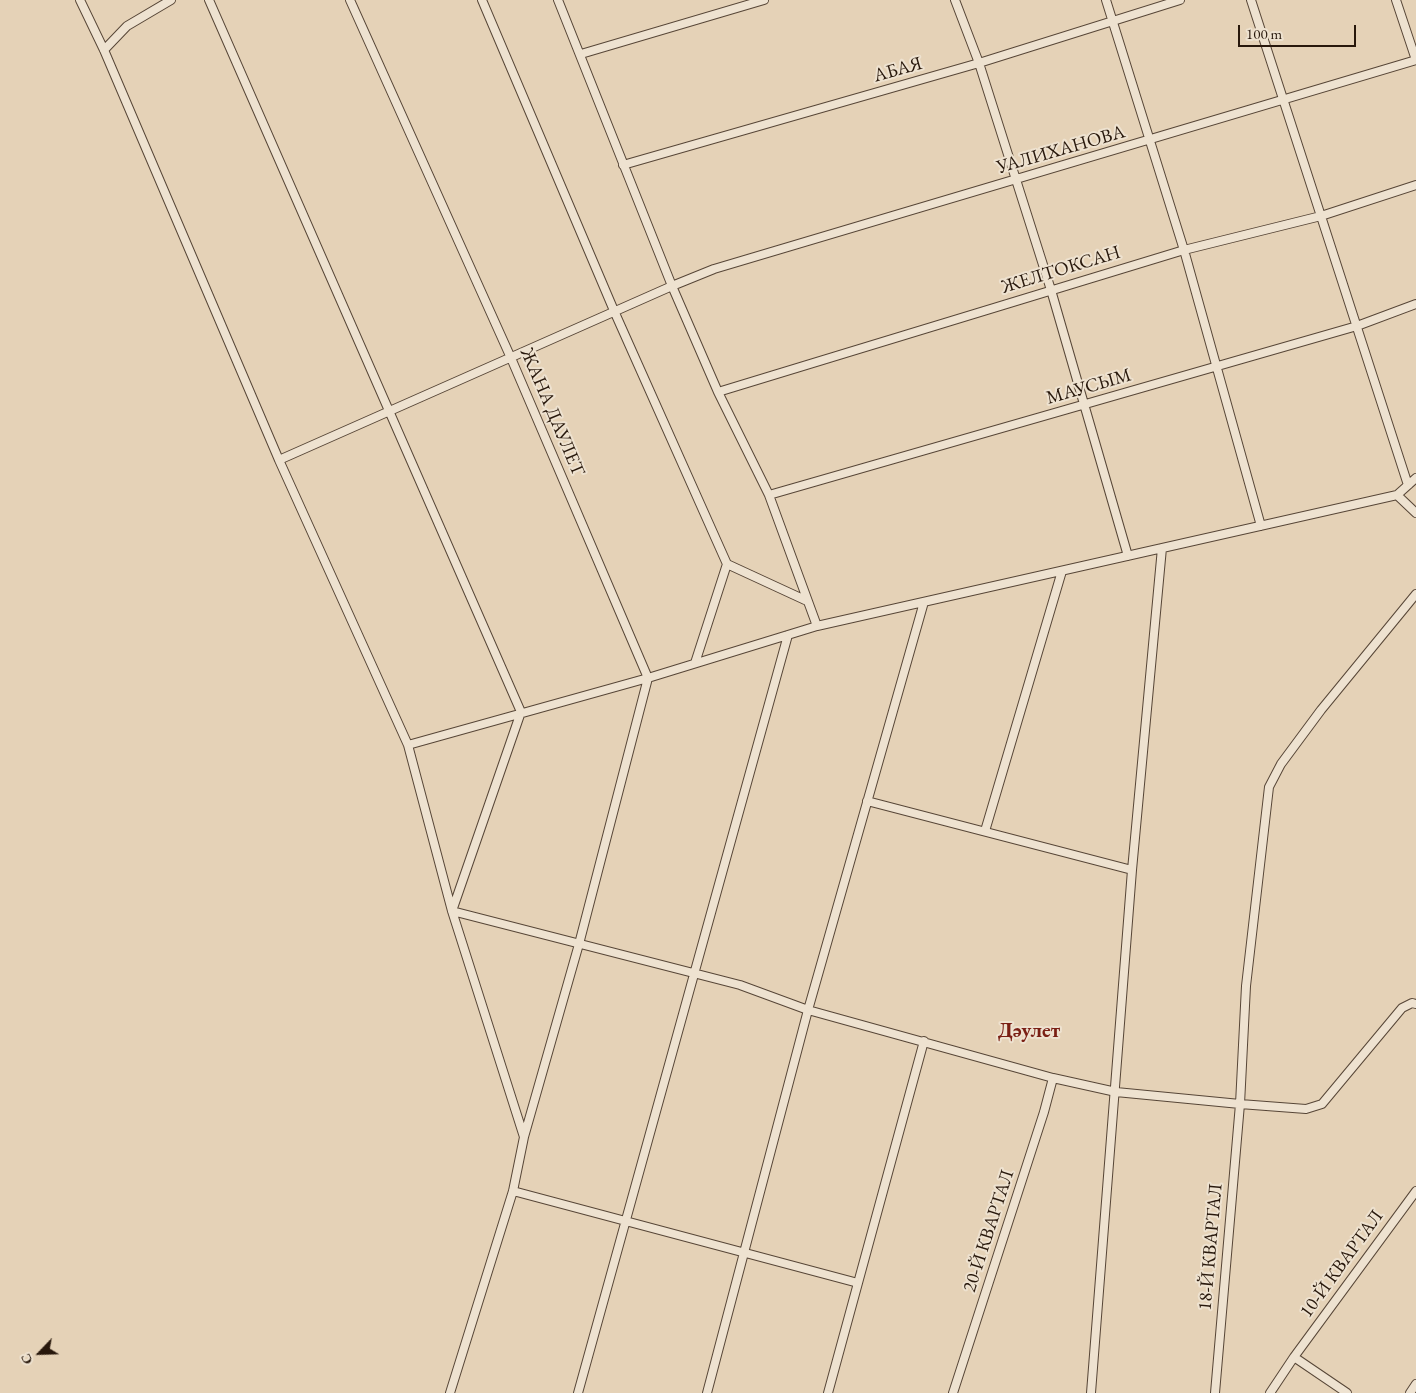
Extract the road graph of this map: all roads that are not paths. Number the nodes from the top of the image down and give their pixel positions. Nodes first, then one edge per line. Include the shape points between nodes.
1 (80, 0) edge
2 (171, 0) edge
3 (209, 0) edge
4 (350, 0) edge
5 (482, 0) edge
6 (558, 0) edge
7 (764, 0) edge
8 (955, 0) edge
9 (1106, 0) edge
10 (1180, 0) edge
11 (1251, 0) edge
12 (1396, 0) edge
13 (1112, 21) junction
14 (104, 50) junction
15 (581, 54) junction
16 (1416, 60) edge
17 (979, 63) junction
18 (1283, 98) junction
19 (1150, 141) junction
20 (623, 165) junction
21 (1015, 180) junction
22 (1416, 186) edge
23 (1321, 216) junction
24 (1184, 250) junction
25 (672, 286) junction
26 (1051, 290) junction
27 (1416, 304) edge
28 (615, 313) junction
29 (1357, 326) junction
30 (511, 358) junction
31 (1216, 367) junction
32 (718, 392) junction
33 (1084, 405) junction
34 (388, 412) junction
35 (279, 460) junction
36 (1416, 478) edge
37 (1408, 485) junction
38 (769, 495) junction
39 (1397, 495) junction
40 (1416, 514) edge
41 (1261, 526) junction
42 (1162, 548) junction
43 (1128, 556) junction
44 (727, 564) junction
45 (1062, 571) junction
46 (1416, 594) edge
47 (805, 600) junction
48 (924, 602) junction
49 (817, 626) junction
50 (788, 635) junction
51 (695, 663) junction
52 (648, 678) junction
53 (521, 712) junction
54 (408, 745) junction
55 (867, 801) junction
56 (985, 831) junction
57 (1132, 870) junction
58 (452, 911) junction
59 (579, 944) junction
60 (693, 972) junction
61 (1416, 1004) edge
62 (808, 1010) junction
63 (924, 1041) junction
64 (1052, 1078) junction
65 (1116, 1092) junction
66 (1240, 1104) junction
67 (524, 1137) junction
68 (513, 1191) junction
69 (1416, 1191) edge
70 (625, 1221) junction
71 (744, 1253) junction
72 (858, 1283) junction
73 (1294, 1357) junction
74 (1416, 1384) edge
75 (450, 1393) edge
76 (578, 1393) edge
77 (707, 1393) edge
78 (828, 1393) edge
79 (953, 1393) edge
80 (1092, 1393) edge
81 (1214, 1393) edge
82 (1270, 1393) edge
83 (1347, 1393) edge
84 (1410, 1393) edge

1 - 14 street
2 - 14 street via 127,26
3 - 34 street
4 - 30 street, ЖАНА ДАУЛЕТ
5 - 28 street
6 - 15 street
7 - 15 street
8 - 17 street
9 - 13 street
10 - 13 street, АБАЯ
11 - 18 street
12 - 16 street
13 - 17 street, АБАЯ
13 - 19 street
14 - 35 street
15 - 20 street
16 - 18 street, УАЛИХАНОВА
17 - 20 street, АБАЯ
17 - 21 street
18 - 19 street, УАЛИХАНОВА
18 - 23 street
19 - 21 street, УАЛИХАНОВА
19 - 24 street
20 - 25 street
21 - 25 street, УАЛИХАНОВА via 714,269
21 - 26 street
22 - 23 street, ЖЕЛТОКСАН
23 - 24 street, ЖЕЛТОКСАН
23 - 29 street
24 - 26 street, ЖЕЛТОКСАН
24 - 31 street
25 - 28 street, УАЛИХАНОВА
25 - 32 street
26 - 32 street, ЖЕЛТОКСАН
26 - 33 street
27 - 29 street, МАУСЫМ
28 - 30 street, УАЛИХАНОВА
28 - 44 street
29 - 31 street, МАУСЫМ
29 - 37 street
30 - 34 street, УАЛИХАНОВА
30 - 52 street, ЖАНА ДАУЛЕТ
31 - 33 street, МАУСЫМ
31 - 41 street
32 - 38 street
33 - 38 street, МАУСЫМ
33 - 43 street
34 - 35 street, УАЛИХАНОВА
34 - 53 street
35 - 54 street
36 - 37 street
37 - 39 street
38 - 47 street
39 - 40 street
39 - 41 street
41 - 42 street
42 - 43 street
42 - 57 street
43 - 45 street
44 - 47 street
44 - 51 street
45 - 48 street
45 - 56 street
46 - 66 street, 18-Й КВАРТАЛ via 1321,710 1269,787 1246,986
47 - 49 street
48 - 49 street
48 - 55 street
49 - 50 street
50 - 51 street
50 - 60 street
51 - 52 street
52 - 53 street
52 - 59 street
53 - 54 street
53 - 58 street
54 - 58 street
55 - 56 street
55 - 62 street
56 - 57 street
57 - 65 street
58 - 59 street
58 - 67 street
59 - 60 street
59 - 67 street
60 - 62 street
60 - 70 street
61 - 66 street via 1402,1008 1322,1104 1306,1110
62 - 63 street
62 - 71 street
63 - 64 street
63 - 72 street
64 - 65 street
64 - 79 street, 20-Й КВАРТАЛ via 1044,1112
65 - 66 street
65 - 80 street
66 - 81 street, 18-Й КВАРТАЛ
67 - 68 street
68 - 70 street
68 - 75 street
69 - 73 street, 10-Й КВАРТАЛ
70 - 71 street
70 - 76 street
71 - 72 street
71 - 77 street
72 - 78 street
73 - 82 street, 10-Й КВАРТАЛ
73 - 83 street
74 - 84 street

